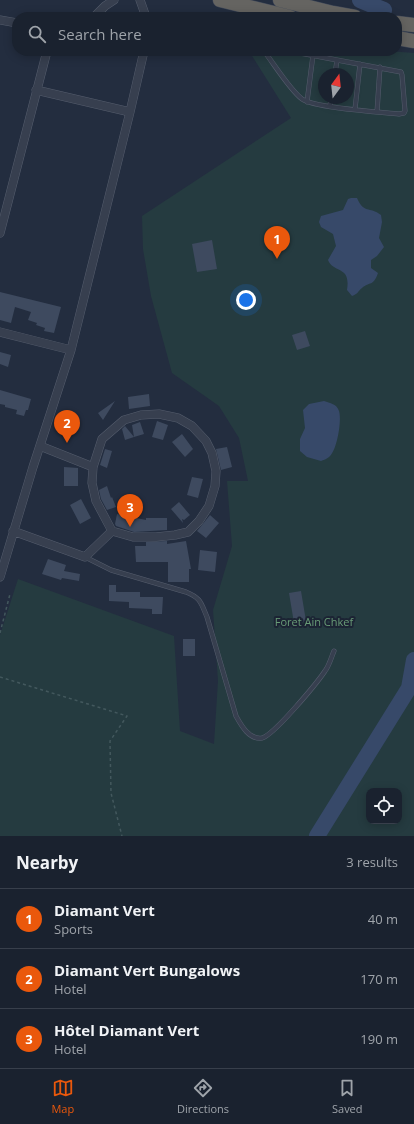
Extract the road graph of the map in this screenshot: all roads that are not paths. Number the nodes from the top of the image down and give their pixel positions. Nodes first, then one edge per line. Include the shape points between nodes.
1 (114, 0) edge
2 (140, 0) edge
3 (220, 0) edge
4 (280, 0) edge
5 (242, 11) edge
6 (99, 12) edge
7 (145, 12) edge
8 (325, 12) edge
9 (3, 21) edge
10 (402, 24) edge
11 (414, 25) edge
12 (0, 29) edge
13 (402, 39) edge
14 (414, 41) edge
15 (46, 56) edge
16 (141, 56) edge
17 (268, 56) edge
18 (313, 56) edge
19 (318, 56) edge
20 (337, 60) junction
21 (360, 64) junction
22 (380, 67) junction
23 (336, 68) edge
24 (36, 90) junction
25 (307, 102) junction
26 (330, 106) joint
27 (355, 109) junction
28 (130, 112) junction
29 (377, 112) junction
30 (0, 233) edge
31 (0, 332) edge
32 (71, 350) junction
33 (40, 446) junction
34 (93, 467) junction
35 (13, 531) junction
36 (112, 531) junction
37 (85, 557) junction
38 (0, 577) edge
39 (334, 652) dead end

1 - 6 street
2 - 7 street
3 - 5 highway
4 - 8 highway
9 - 12 street
10 - 11 highway
13 - 14 highway
15 - 24 street
16 - 28 street
17 - 25 lane via 296,93
18 - 25 lane
19 - 20 lane
20 - 21 lane
20 - 23 lane
21 - 22 lane
21 - 27 lane
22 - 29 lane
22 - 29 lane via 402,73 405,109 401,114
24 - 28 street
24 - 30 street
25 - 26 lane
26 - 27 lane
27 - 29 lane
28 - 32 street
31 - 32 street
32 - 33 street
33 - 34 street
33 - 35 street
34 - 36 street via 92,483 96,501
34 - 36 street via 102,439 124,420 142,415 159,414 178,418 192,426 206,441 212,453 216,486 209,506 188,532 156,537 133,537
35 - 37 street
35 - 38 street
36 - 37 street
37 - 39 lane via 111,570 196,596 207,617 236,716 242,728 252,736 262,738 272,733 326,670

